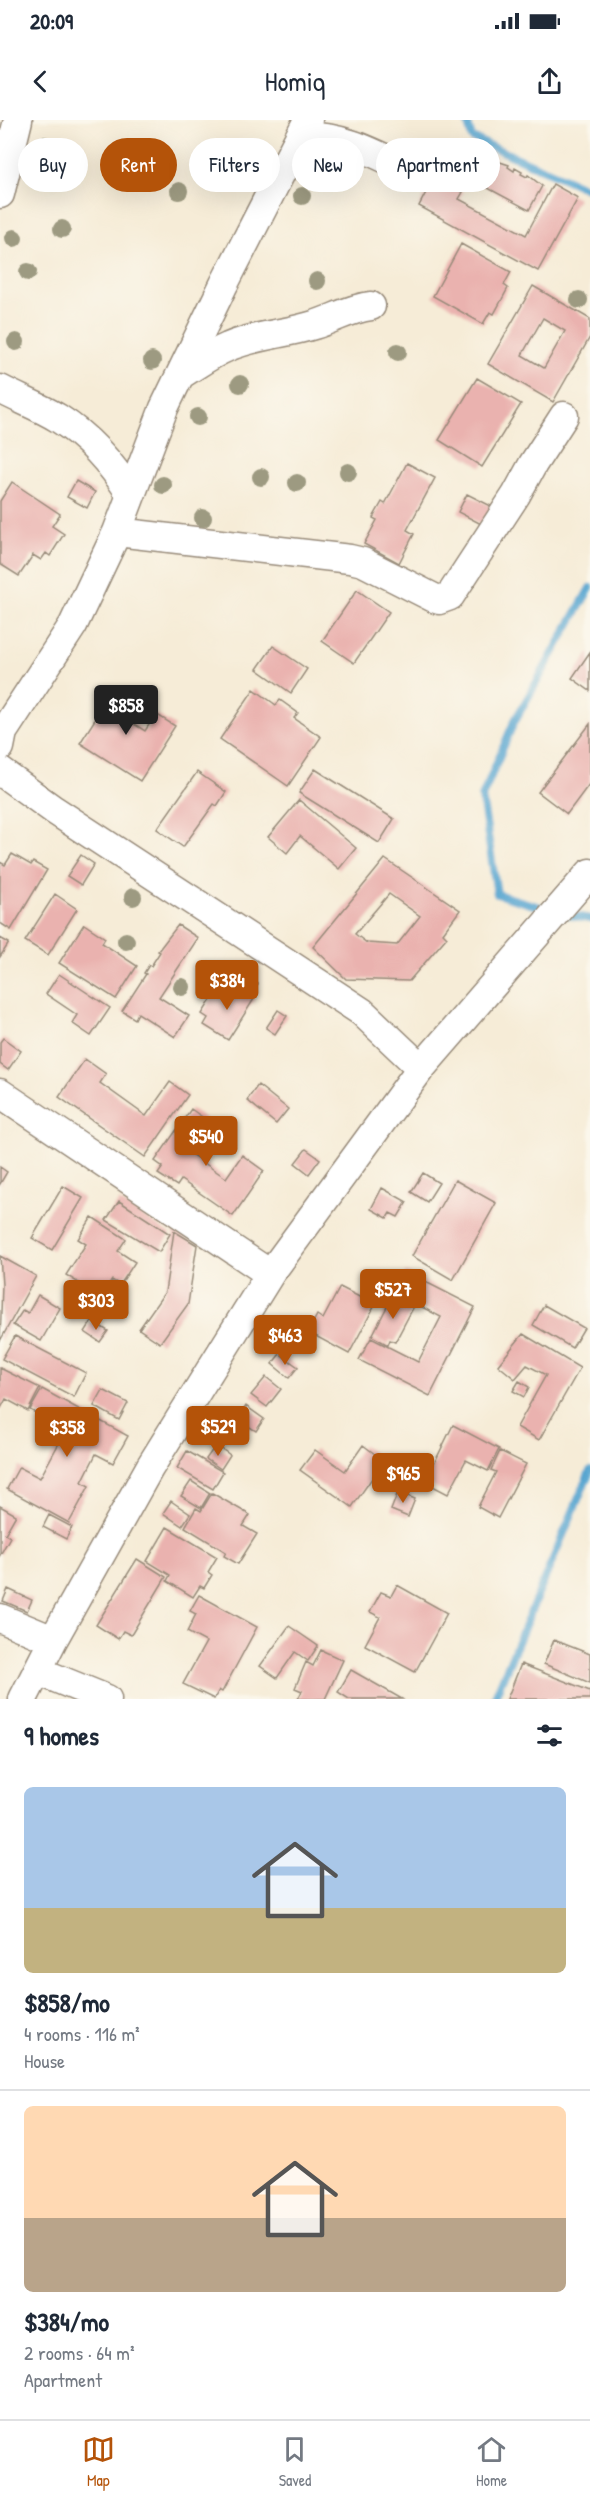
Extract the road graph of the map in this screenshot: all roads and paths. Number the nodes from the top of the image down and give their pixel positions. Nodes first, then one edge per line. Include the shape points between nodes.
1 (18, 120) edge
2 (304, 129) edge
3 (376, 155) edge
4 (0, 194) edge
5 (371, 306) dead end
6 (180, 375) junction
7 (0, 389) edge
8 (564, 416) dead end
9 (131, 495) junction
10 (117, 532) junction
11 (0, 747) edge
12 (0, 771) edge
13 (583, 881) edge
14 (421, 1068) junction
15 (0, 1093) edge
16 (270, 1274) junction
17 (0, 1618) edge
18 (53, 1640) junction
19 (38, 1671) junction
20 (23, 1699) edge
21 (107, 1699) edge

1 - 4 street
2 - 3 street
2 - 6 street
5 - 6 street via 356,307 295,331 227,347
6 - 9 street
7 - 9 street via 75,430 107,462
8 - 10 street via 446,598 434,598 350,559
9 - 10 street
10 - 11 street via 74,625 3,732
12 - 14 street via 362,1011
13 - 14 street
14 - 16 street
15 - 16 street
16 - 18 street via 150,1467
17 - 18 street
18 - 19 street
19 - 20 street
19 - 21 street

